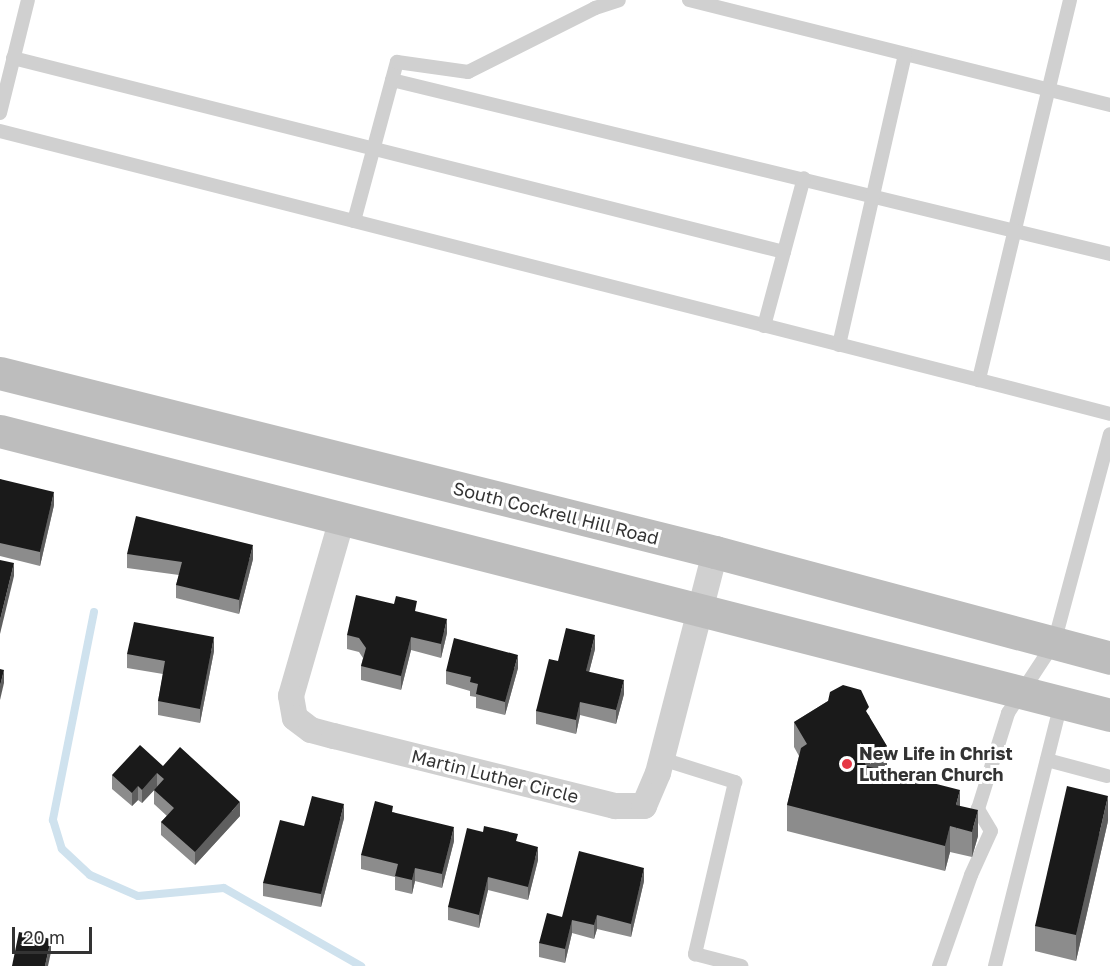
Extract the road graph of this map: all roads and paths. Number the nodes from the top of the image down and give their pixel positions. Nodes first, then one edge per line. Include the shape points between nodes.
1 (28, 0) edge
2 (619, 0) edge
3 (689, 0) edge
4 (1070, 0) edge
5 (727, 4) edge
6 (905, 54) junction
7 (13, 58) junction
8 (392, 80) junction
9 (1048, 90) junction
10 (1110, 105) edge
11 (0, 113) edge
12 (0, 131) edge
13 (374, 149) junction
14 (804, 178) junction
15 (874, 195) junction
16 (354, 221) junction
17 (1016, 229) junction
18 (784, 252) junction
19 (1110, 255) edge
20 (764, 326) junction
21 (839, 345) junction
22 (0, 373) edge
23 (980, 380) junction
24 (1110, 414) edge
25 (0, 431) edge
26 (1110, 434) edge
27 (342, 519) junction
28 (715, 552) junction
29 (702, 608) junction
30 (1054, 643) junction
31 (1110, 658) edge
32 (1024, 693) junction
33 (1061, 703) junction
34 (1110, 715) edge
35 (662, 759) junction
36 (1047, 760) junction
37 (1107, 776) dead end
38 (741, 966) edge
39 (939, 966) edge
40 (995, 966) edge

1 - 7 lane
2 - 8 lane via 595,8 468,72 397,62
3 - 5 lane
4 - 9 lane
5 - 6 lane
6 - 9 lane
6 - 15 lane
7 - 11 lane
7 - 13 lane
8 - 13 lane
8 - 14 lane
9 - 10 lane
9 - 17 lane
12 - 16 lane
13 - 16 lane
13 - 18 lane
14 - 15 lane
14 - 18 lane
15 - 17 lane
15 - 21 lane
16 - 20 lane
17 - 19 lane
17 - 23 lane
18 - 20 lane
20 - 21 lane
21 - 23 lane
22 - 28 main road, South Cockrell Hill Road
23 - 24 lane
25 - 27 main road
26 - 30 lane
27 - 29 main road
27 - 35 street, Martin Luther Circle via 291,696 295,718 311,730 615,806 644,806
28 - 29 street, Martin Luther Circle
28 - 30 main road, South Cockrell Hill Road
29 - 32 main road
29 - 35 street, Martin Luther Circle
30 - 31 main road, South Cockrell Hill Road
30 - 32 lane
32 - 33 main road
32 - 39 lane via 1008,712 978,809 991,831 959,904
33 - 34 main road
33 - 36 lane
35 - 38 lane via 735,782 695,954
36 - 37 lane
36 - 40 lane

